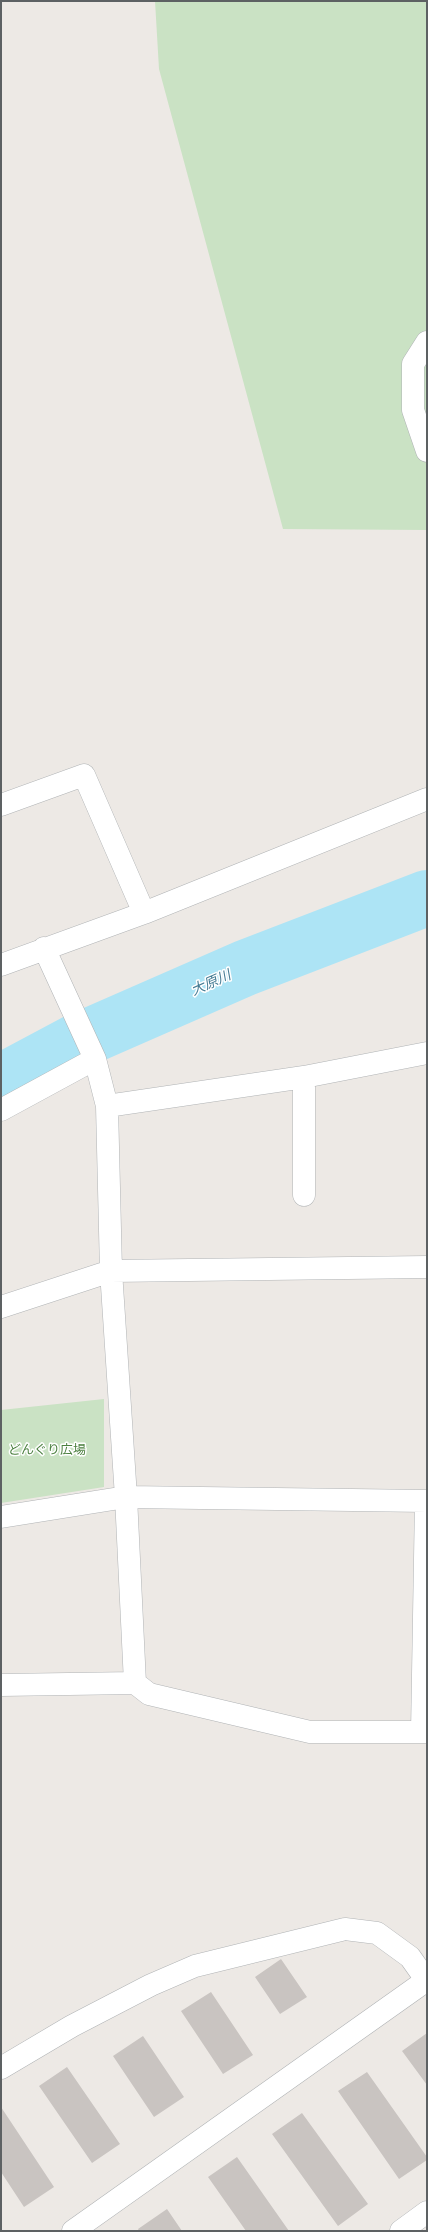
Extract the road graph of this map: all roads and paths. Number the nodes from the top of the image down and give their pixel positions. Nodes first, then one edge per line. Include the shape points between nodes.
1 (427, 342) edge
2 (427, 451) edge
3 (427, 799) edge
4 (1, 806) edge
5 (144, 913) junction
6 (44, 948) junction
7 (1, 965) edge
8 (427, 1053) edge
9 (96, 1059) junction
10 (304, 1077) junction
11 (107, 1106) junction
12 (1, 1110) edge
13 (304, 1195) dead end
14 (427, 1267) edge
15 (111, 1271) junction
16 (1, 1307) edge
17 (126, 1497) junction
18 (426, 1501) edge
19 (1, 1517) edge
20 (135, 1683) junction
21 (1, 1685) edge
22 (425, 1732) edge
23 (427, 1981) edge
24 (1, 2068) edge
25 (427, 2212) edge
26 (73, 2231) edge
27 (401, 2231) edge

1 - 2 street via 413,364 413,410
3 - 5 street
4 - 5 street via 84,775
5 - 6 street
6 - 7 street
6 - 9 street
8 - 10 street
9 - 11 street
9 - 12 street
10 - 11 street
10 - 13 street
11 - 15 street
14 - 15 street
15 - 16 street
15 - 17 street
17 - 18 street
17 - 19 street
17 - 20 street
18 - 22 street
20 - 21 street
20 - 22 street via 149,1694 310,1732
23 - 24 street via 410,1957 377,1933 345,1929 195,1966 144,1988
23 - 26 street
25 - 27 street

